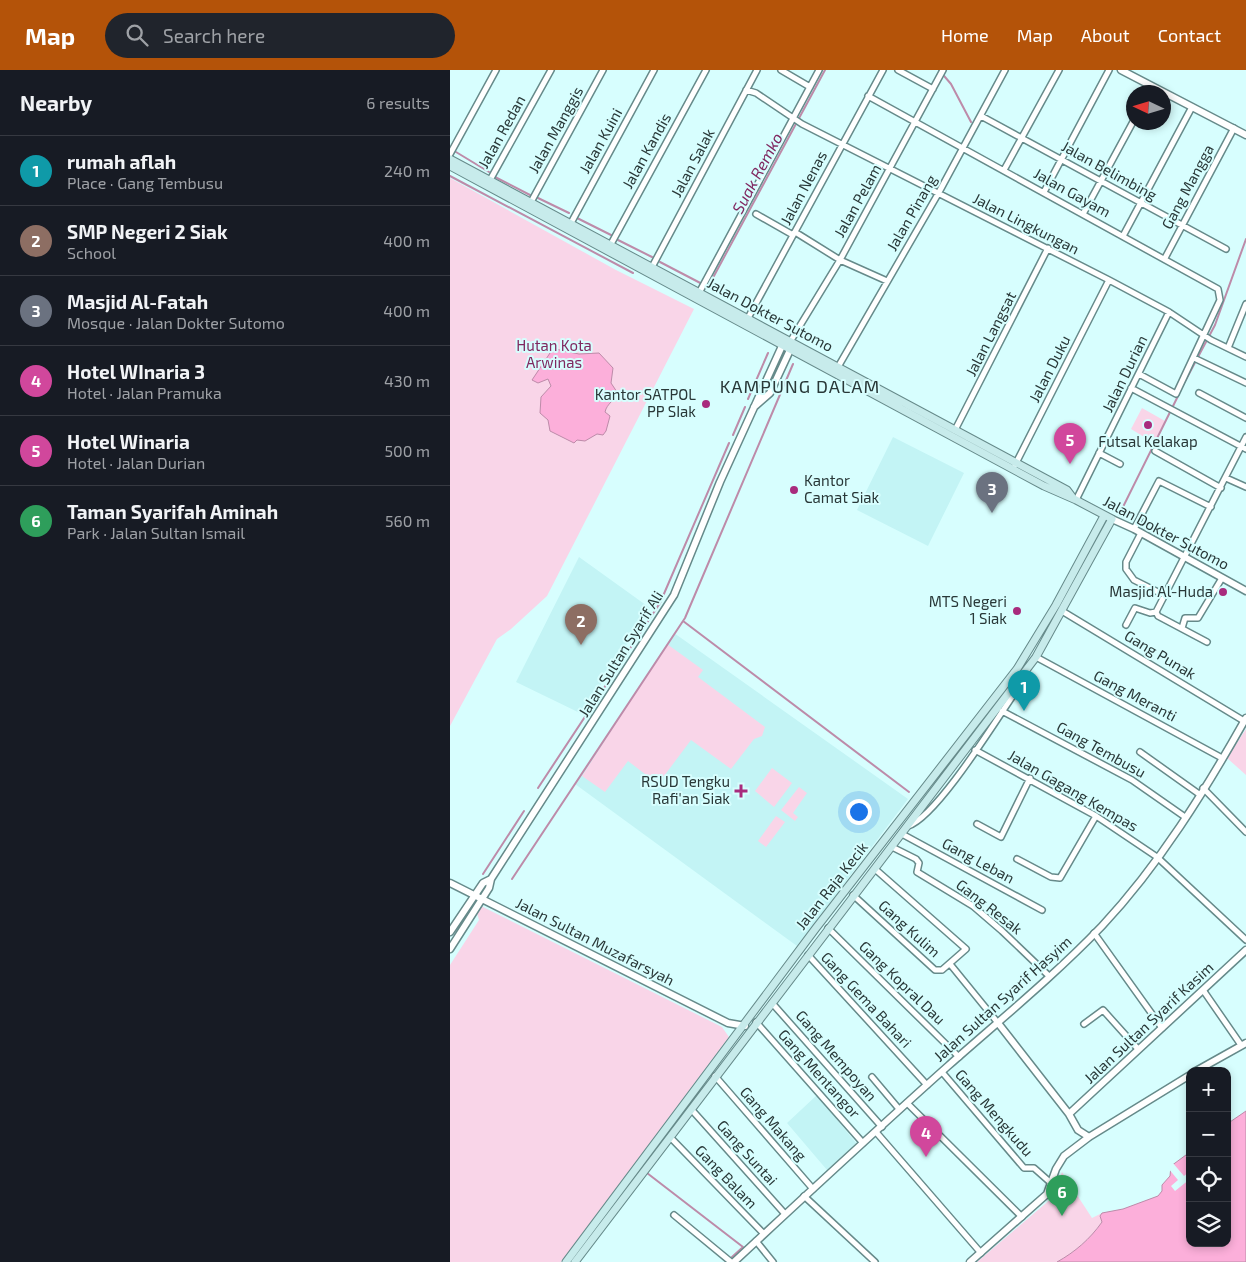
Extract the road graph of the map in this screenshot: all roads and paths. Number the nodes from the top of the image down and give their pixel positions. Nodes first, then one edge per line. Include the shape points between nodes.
1 (496, 70) edge
2 (551, 70) edge
3 (603, 70) edge
4 (654, 70) edge
5 (706, 70) edge
6 (757, 70) edge
7 (781, 70) edge
8 (819, 70) edge
9 (883, 70) edge
10 (898, 70) edge
11 (1005, 70) edge
12 (1059, 70) edge
13 (1109, 70) edge
14 (1121, 70) edge
15 (942, 73) edge
16 (1145, 85) edge
17 (810, 87) junction
18 (932, 89) junction
19 (746, 90) junction
20 (868, 96) junction
21 (1171, 97) edge
22 (1192, 106) junction
23 (981, 116) junction
24 (793, 118) junction
25 (916, 122) junction
26 (1234, 128) junction
27 (1129, 130) edge
28 (1246, 134) edge
29 (1022, 137) junction
30 (842, 144) junction
31 (962, 147) junction
32 (450, 154) edge
33 (450, 159) edge
34 (1061, 159) junction
35 (450, 166) edge
36 (889, 169) junction
37 (1004, 170) junction
38 (490, 180) junction
39 (1102, 181) junction
40 (1044, 192) junction
41 (938, 194) junction
42 (531, 202) junction
43 (1141, 203) junction
44 (756, 214) dead end
45 (1083, 214) junction
46 (571, 223) junction
47 (1182, 224) junction
48 (794, 234) junction
49 (1123, 236) junction
50 (611, 244) junction
51 (1048, 248) junction
52 (1226, 248) dead end
53 (1165, 258) junction
54 (840, 260) junction
55 (632, 261) junction
56 (652, 267) junction
57 (1109, 280) junction
58 (888, 281) junction
59 (702, 288) junction
60 (1246, 304) edge
61 (1169, 312) junction
62 (1244, 314) edge
63 (748, 318) junction
64 (1205, 335) junction
65 (790, 342) junction
66 (782, 346) junction
67 (1228, 348) junction
68 (790, 350) junction
69 (1246, 357) edge
70 (1194, 358) junction
71 (838, 367) junction
72 (1139, 374) junction
73 (1246, 383) edge
74 (1131, 388) junction
75 (1199, 393) dead end
76 (753, 407) junction
77 (1246, 418) edge
78 (955, 430) junction
79 (1246, 437) edge
80 (1244, 448) edge
81 (1155, 451) dead end
82 (1099, 453) junction
83 (1120, 464) dead end
84 (1014, 466) junction
85 (1226, 478) junction
86 (1246, 487) edge
87 (1221, 488) junction
88 (1074, 499) junction
89 (1211, 507) junction
90 (1108, 518) junction
91 (1134, 529) junction
92 (1141, 533) junction
93 (1185, 558) junction
94 (1076, 577) junction
95 (1222, 578) junction
96 (1245, 589) edge
97 (1164, 595) junction
98 (1062, 611) junction
99 (1156, 612) junction
100 (1126, 624) dead end
101 (1182, 628) junction
102 (1207, 642) dead end
103 (1036, 657) junction
104 (1020, 671) junction
105 (1002, 711) junction
106 (1245, 720) edge
107 (975, 750) junction
108 (1140, 752) dead end
109 (1222, 758) junction
110 (1030, 778) junction
111 (1201, 791) junction
112 (1096, 816) junction
113 (1185, 816) junction
114 (977, 824) dead end
115 (907, 826) junction
116 (1246, 832) edge
117 (902, 834) junction
118 (892, 847) junction
119 (1157, 857) junction
120 (1017, 859) dead end
121 (875, 869) junction
122 (491, 879) junction
123 (450, 883) edge
124 (474, 895) junction
125 (853, 895) junction
126 (481, 900) junction
127 (1042, 910) dead end
128 (828, 928) junction
129 (450, 932) edge
130 (1094, 933) junction
131 (1246, 940) edge
132 (450, 949) edge
133 (1246, 950) edge
134 (808, 955) junction
135 (950, 964) junction
136 (1049, 976) junction
137 (1203, 990) junction
138 (772, 1002) junction
139 (756, 1022) junction
140 (728, 1023) junction
141 (998, 1023) junction
142 (1084, 1024) dead end
143 (745, 1026) junction
144 (1162, 1028) junction
145 (736, 1038) junction
146 (1244, 1044) edge
147 (1138, 1049) junction
148 (959, 1057) junction
149 (1203, 1067) edge
150 (942, 1072) junction
151 (715, 1076) junction
152 (872, 1077) dead end
153 (1186, 1077) edge
154 (927, 1085) junction
155 (703, 1087) junction
156 (907, 1103) junction
157 (690, 1109) junction
158 (899, 1109) junction
159 (1069, 1114) junction
160 (882, 1126) junction
161 (1078, 1130) junction
162 (876, 1132) junction
163 (670, 1136) junction
164 (1089, 1137) junction
165 (863, 1142) junction
166 (1074, 1148) junction
167 (1051, 1183) junction
168 (813, 1189) junction
169 (804, 1196) junction
170 (785, 1214) junction
171 (674, 1215) dead end
172 (1022, 1217) junction
173 (764, 1234) junction
174 (756, 1241) junction
175 (981, 1253) junction
176 (572, 1260) edge
177 (732, 1262) edge
178 (774, 1262) edge
179 (875, 1262) edge
180 (970, 1262) edge

1 - 32 street
2 - 38 street, Jalan Redan
3 - 42 street, Jalan Manggis
4 - 46 street, Jalan Kuini
5 - 50 street, Jalan Kandis
6 - 19 street, Jalan Salak
7 - 17 street
8 - 17 street
9 - 20 street, Jalan Nenas
10 - 18 street
11 - 23 street, Jalan Pinang
12 - 29 street
13 - 34 street
14 - 16 street
15 - 18 street, Jalan Pelam
17 - 24 street
18 - 25 street, Jalan Pelam
19 - 24 street, Jalan Lingkungan via 756,93
19 - 56 street, Jalan Salak
20 - 25 street, Jalan Gayam
20 - 30 street, Jalan Nenas
21 - 22 street
22 - 26 street
22 - 43 street
23 - 29 street, Jalan Belimbing
23 - 31 street, Jalan Pinang
24 - 30 street, Jalan Lingkungan
24 - 59 street
25 - 31 street, Jalan Gayam
25 - 36 street, Jalan Pelam
26 - 28 street
26 - 47 street, Gang Mangga
27 - 39 street
29 - 34 street, Jalan Belimbing
29 - 37 street
30 - 36 street, Jalan Lingkungan
30 - 48 street, Jalan Nenas
31 - 37 street, Jalan Gayam
31 - 41 street, Jalan Pinang
33 - 38 main road, Jalan Dokter Sutomo
34 - 39 street, Jalan Belimbing
34 - 40 street
35 - 55 main road, Jalan Dokter Sutomo
36 - 41 street, Jalan Lingkungan
36 - 54 street, Jalan Pelam
37 - 40 street, Jalan Gayam
38 - 42 main road, Jalan Dokter Sutomo
39 - 43 street, Jalan Belimbing
39 - 45 street
40 - 45 street, Jalan Gayam
41 - 51 street, Jalan Lingkungan
41 - 58 street, Jalan Pinang
42 - 46 main road, Jalan Dokter Sutomo
43 - 47 street, Jalan Belimbing
43 - 49 street
44 - 48 street
45 - 49 street, Jalan Gayam
46 - 50 main road, Jalan Dokter Sutomo
47 - 52 street, Jalan Belimbing
47 - 53 street, Gang Mangga
48 - 54 street
48 - 63 street, Jalan Nenas
49 - 53 street, Jalan Gayam
50 - 55 main road, Jalan Dokter Sutomo
51 - 57 street, Jalan Lingkungan
51 - 78 street, Jalan Langsat
53 - 64 street, Jalan Gayam via 1220,292 1220,300
54 - 58 street
54 - 65 street, Jalan Pelam
55 - 56 main road, Jalan Dokter Sutomo
55 - 66 main road, Jalan Dokter Sutomo
56 - 59 main road, Jalan Dokter Sutomo
57 - 61 street, Jalan Lingkungan
57 - 84 street, Jalan Duku
58 - 71 street, Jalan Pinang
59 - 63 main road, Jalan Dokter Sutomo
60 - 62 street
61 - 64 street, Jalan Lingkungan
61 - 72 street, Jalan Durian
62 - 67 street
63 - 65 main road, Jalan Dokter Sutomo
64 - 67 street, Jalan Lingkungan
64 - 70 street
65 - 66 street
65 - 68 street
65 - 71 main road, Jalan Dokter Sutomo
66 - 68 main road, Jalan Dokter Sutomo
66 - 76 street, Jalan Sultan Syarif Ali
67 - 69 street, Jalan Lingkungan
68 - 76 street via 770,393
68 - 84 main road, Jalan Dokter Sutomo
70 - 72 street via 1176,394
70 - 73 street
71 - 78 main road, Jalan Dokter Sutomo
72 - 74 street, Jalan Durian
74 - 80 street
74 - 82 street, Jalan Durian
75 - 77 street
76 - 122 street, Jalan Sultan Syarif Ali via 674,595
78 - 84 main road, Jalan Dokter Sutomo
79 - 80 street
80 - 85 street
81 - 87 street
82 - 83 street
82 - 88 street, Jalan Durian
84 - 88 main road, Jalan Dokter Sutomo via 1067,490
85 - 86 street
85 - 87 street
87 - 89 street
88 - 90 main road, Jalan Dokter Sutomo
89 - 91 street via 1159,480
89 - 93 street
90 - 91 street, Jalan Dokter Sutomo
90 - 94 main road, Jalan Raja Kecik
91 - 92 street, Jalan Dokter Sutomo
92 - 93 street, Jalan Dokter Sutomo
92 - 97 street via 1126,562 1126,569 1134,580
93 - 95 street, Jalan Dokter Sutomo
93 - 97 street
94 - 98 main road, Jalan Raja Kecik
94 - 104 main road, Jalan Raja Kecik
95 - 96 street, Jalan Dokter Sutomo
95 - 101 street via 1198,618 1185,618
97 - 99 street
98 - 103 main road, Jalan Raja Kecik
98 - 106 street, Gang Punak
99 - 100 street via 1135,608
99 - 101 street
101 - 102 street
103 - 104 main road, Jalan Raja Kecik
103 - 109 street, Gang Meranti
104 - 105 street via 1020,685
104 - 115 main road, Jalan Raja Kecik
104 - 143 main road, Jalan Raja Kecik via 816,928
105 - 107 street
105 - 113 street, Gang Tembusu via 1132,780
106 - 109 street, Jalan Sultan Syarif Hasyim
107 - 110 street, Jalan Gagang Kempas
107 - 115 street via 922,818
108 - 111 street
109 - 111 street, Jalan Sultan Syarif Hasyim
110 - 112 street, Jalan Gagang Kempas
110 - 114 street via 1000,837
111 - 113 street, Jalan Sultan Syarif Hasyim
111 - 116 street
112 - 119 street, Jalan Gagang Kempas
112 - 120 street via 1060,878 1051,877
113 - 119 street, Jalan Sultan Syarif Hasyim
115 - 117 main road, Jalan Raja Kecik
117 - 118 main road, Jalan Raja Kecik
117 - 127 street, Gang Leban
118 - 121 main road, Jalan Raja Kecik
118 - 136 street, Gang Resak via 916,859 917,872 973,906
119 - 130 street, Jalan Sultan Syarif Hasyim
119 - 131 street, Jalan Gagang Kempas
121 - 125 main road, Jalan Raja Kecik
121 - 135 street via 966,949
122 - 124 street, Jalan Sultan Syarif Ali via 483,883
122 - 126 street, Jalan Sultan Syarif Ali
123 - 124 street, Jalan Sultan Muzafarsyah
124 - 126 street, Jalan Sultan Muzafarsyah
124 - 129 street, Jalan Sultan Syarif Ali
125 - 128 main road, Jalan Raja Kecik
125 - 135 street, Gang Kulim via 935,970 942,970
126 - 132 street, Jalan Sultan Syarif Ali
126 - 140 street, Jalan Sultan Muzafarsyah
128 - 134 main road, Jalan Raja Kecik
128 - 148 street, Gang Kopral Dau
130 - 136 street, Jalan Sultan Syarif Hasyim
130 - 144 street
133 - 137 street, Jalan Sultan Syarif Kasim
134 - 138 main road, Jalan Raja Kecik
134 - 154 street, Gang Gema Bahari
135 - 141 street
136 - 141 street, Jalan Sultan Syarif Hasyim
137 - 144 street, Jalan Sultan Syarif Kasim
137 - 146 street
138 - 139 main road, Jalan Raja Kecik
138 - 160 street, Gang Mempoyan
139 - 151 main road, Jalan Raja Kecik
139 - 165 street, Gang Mentangor
140 - 143 street, Jalan Sultan Muzafarsyah
140 - 145 street
141 - 148 street, Jalan Sultan Syarif Hasyim
141 - 159 street
142 - 147 street via 1103,1010
143 - 145 main road, Jalan Raja Kecik
144 - 147 street, Jalan Sultan Syarif Kasim
145 - 155 main road, Jalan Raja Kecik
146 - 149 street
147 - 159 street, Jalan Sultan Syarif Kasim
148 - 150 street, Jalan Sultan Syarif Hasyim
150 - 154 street, Jalan Sultan Syarif Hasyim
150 - 167 street, Gang Mengkudu via 1024,1168 1034,1168
151 - 155 main road, Jalan Raja Kecik
151 - 168 street, Gang Makang
152 - 158 street
153 - 164 street
154 - 156 street, Jalan Sultan Syarif Hasyim
155 - 157 main road, Jalan Raja Kecik
155 - 176 main road, Jalan Raja Kecik
156 - 158 street, Jalan Sultan Syarif Hasyim
156 - 172 street
157 - 163 main road, Jalan Raja Kecik
157 - 170 street, Gang Suntai
158 - 160 street, Jalan Sultan Syarif Hasyim
159 - 161 street
160 - 162 street, Jalan Sultan Syarif Hasyim
161 - 164 street
161 - 166 street
162 - 165 street, Jalan Sultan Syarif Hasyim
162 - 175 street
163 - 173 street, Gang Balam
163 - 176 main road, Jalan Raja Kecik
164 - 166 street
165 - 168 street, Jalan Sultan Syarif Hasyim
166 - 167 street via 1060,1161
167 - 172 street via 1047,1194
168 - 169 street, Jalan Sultan Syarif Hasyim
169 - 170 street, Jalan Sultan Syarif Hasyim
169 - 179 street
170 - 173 street, Jalan Sultan Syarif Hasyim
171 - 177 street
172 - 175 street
173 - 174 street, Jalan Sultan Syarif Hasyim
174 - 177 street, Jalan Sultan Syarif Hasyim
174 - 178 street
175 - 180 street

